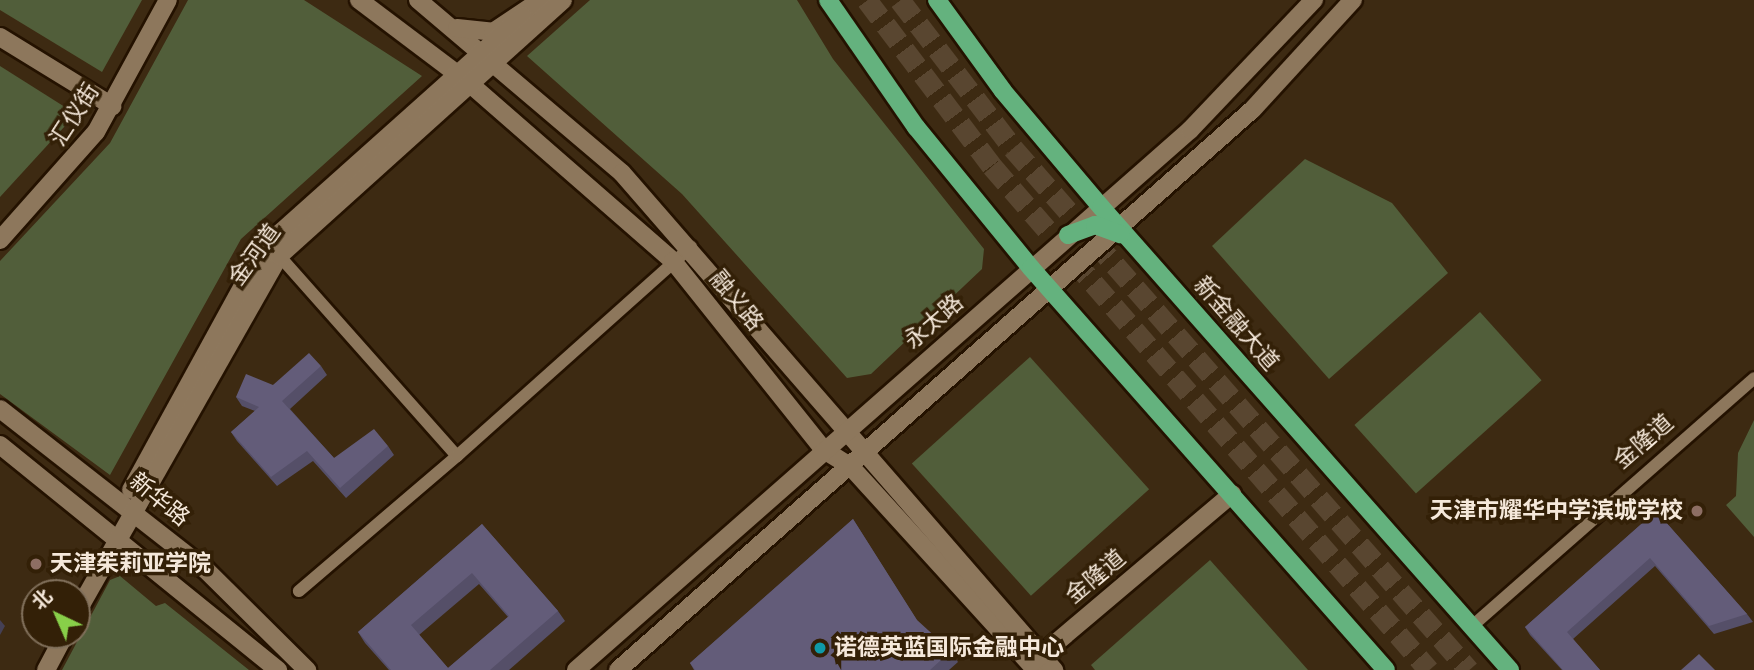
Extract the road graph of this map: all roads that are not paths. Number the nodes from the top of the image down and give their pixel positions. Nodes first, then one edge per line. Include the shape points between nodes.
1 (168, 0) edge
2 (359, 0) edge
3 (418, 0) edge
4 (541, 0) edge
5 (563, 0) edge
6 (828, 0) edge
7 (937, 0) edge
8 (1314, 0) edge
9 (1353, 0) edge
10 (523, 16) junction
11 (447, 22) junction
12 (0, 37) edge
13 (489, 55) junction
14 (463, 75) junction
15 (112, 106) junction
16 (1101, 207) junction
17 (1117, 229) junction
18 (1068, 235) junction
19 (0, 240) edge
20 (691, 247) junction
21 (275, 251) junction
22 (673, 261) junction
23 (1031, 268) junction
24 (1050, 290) junction
25 (1754, 378) edge
26 (817, 394) junction
27 (887, 396) junction
28 (0, 409) edge
29 (849, 429) junction
30 (0, 445) edge
31 (824, 450) junction
32 (457, 456) junction
33 (858, 461) junction
34 (154, 474) junction
35 (1232, 494) junction
36 (129, 505) junction
37 (114, 532) junction
38 (165, 536) junction
39 (84, 579) edge
40 (91, 582) edge
41 (299, 591) dead end
42 (1471, 627) junction
43 (45, 649) edge
44 (57, 649) edge
45 (1033, 665) edge
46 (1381, 667) edge
47 (34, 670) edge
48 (46, 670) edge
49 (278, 670) edge
50 (307, 670) edge
51 (576, 670) edge
52 (618, 670) edge
53 (1054, 670) edge
54 (1510, 670) edge

1 - 15 street, 汇仪街
2 - 14 street, 融义路
3 - 11 street, 融义路
4 - 10 street, 金河道
5 - 13 street, 金河道
6 - 23 main road via 916,127
7 - 16 main road, 新金融大道 via 1003,91
8 - 16 street, 永太路 via 1190,130
9 - 17 street via 1253,109
10 - 11 street via 483,33
10 - 13 street, 金河道
11 - 13 street, 融义路
11 - 14 street via 461,41
12 - 15 street
13 - 14 street, 金河道
13 - 20 street, 融义路 via 622,173
14 - 21 street, 金河道
14 - 21 street, 金河道 via 442,107
14 - 22 street, 融义路
15 - 19 street, 汇仪街 via 74,163
16 - 17 main road, 新金融大道
16 - 18 street, 永太路
17 - 18 main road via 1095,225
17 - 24 street
17 - 42 main road, 新金融大道
18 - 23 street, 永太路
20 - 22 street
20 - 26 street, 融义路
21 - 32 street
21 - 34 street, 金河道
21 - 36 street, 金河道
22 - 31 street, 融义路
22 - 32 street
23 - 24 main road
23 - 27 street, 永太路
24 - 33 street
24 - 35 main road
25 - 42 street, 金隆道
26 - 27 street via 857,408
26 - 29 street, 融义路
27 - 29 street, 永太路
28 - 36 street, 新华路
29 - 31 street, 永太路
29 - 33 street, 融义路
30 - 37 street
31 - 33 street, 融义路
31 - 51 street, 永太路
32 - 41 street
33 - 45 street, 融义路
33 - 52 street
34 - 36 street, 金河道
34 - 38 street via 148,505
35 - 45 street, 金隆道
35 - 46 main road
36 - 37 street, 金河道
36 - 38 street, 新华路
37 - 39 street, 金河道
37 - 40 street, 金河道
37 - 49 street
38 - 50 street, 新华路
42 - 54 main road, 新金融大道
43 - 47 street
44 - 48 street
45 - 53 street, 融义路

